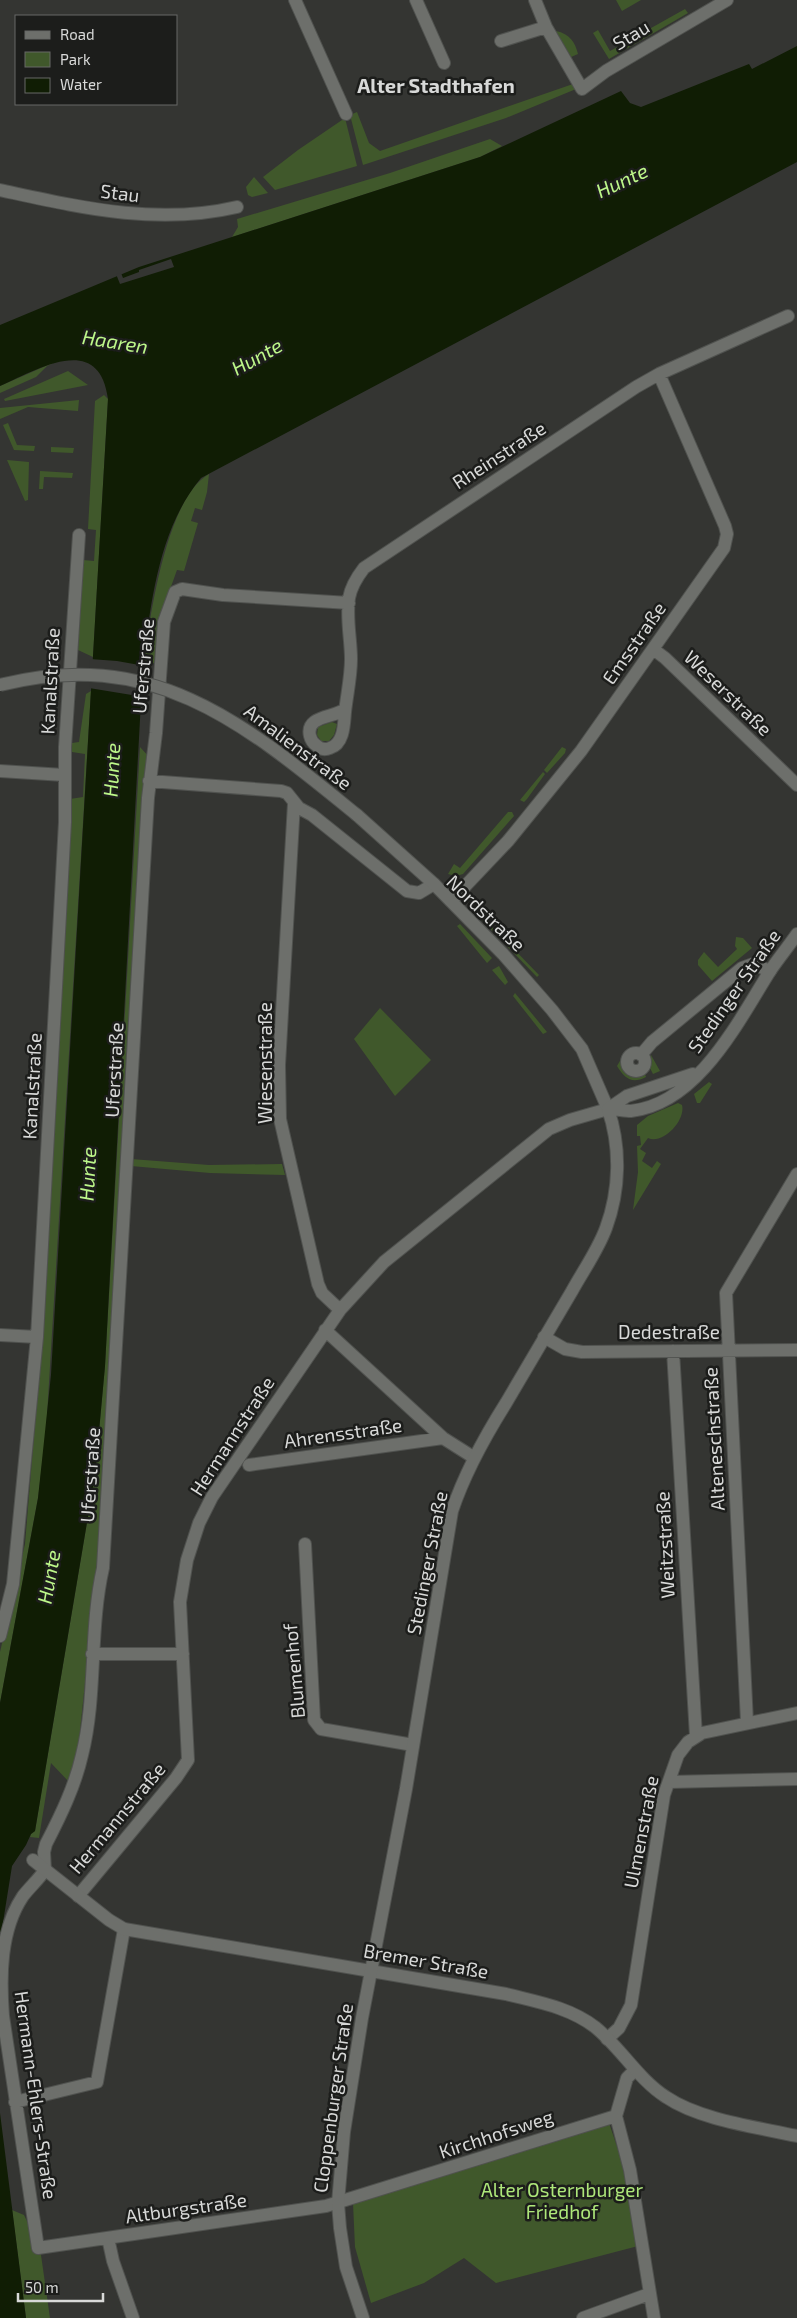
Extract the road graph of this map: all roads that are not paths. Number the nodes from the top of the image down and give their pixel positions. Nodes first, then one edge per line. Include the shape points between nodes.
1 (294, 0) edge
2 (416, 0) edge
3 (535, 0) edge
4 (727, 0) edge
5 (546, 27) junction
6 (501, 41) dead end
7 (444, 63) dead end
8 (346, 114) dead end
9 (0, 190) edge
10 (236, 207) dead end
11 (788, 316) dead end
12 (659, 374) junction
13 (79, 535) dead end
14 (349, 603) junction
15 (653, 649) junction
16 (0, 685) edge
17 (345, 709) dead end
18 (0, 771) edge
19 (64, 775) junction
20 (149, 781) junction
21 (797, 785) edge
22 (294, 803) junction
23 (434, 884) junction
24 (451, 901) junction
25 (797, 934) edge
26 (770, 971) junction
27 (641, 1055) dead end
28 (608, 1109) junction
29 (797, 1174) edge
30 (340, 1310) junction
31 (325, 1330) junction
32 (0, 1335) edge
33 (37, 1337) junction
34 (544, 1337) junction
35 (729, 1350) junction
36 (797, 1350) edge
37 (673, 1351) junction
38 (443, 1438) junction
39 (473, 1457) junction
40 (249, 1465) dead end
41 (304, 1544) dead end
42 (0, 1636) edge
43 (92, 1654) junction
44 (183, 1654) junction
45 (797, 1713) edge
46 (747, 1722) junction
47 (696, 1736) junction
48 (414, 1745) junction
49 (797, 1779) edge
50 (669, 1782) junction
51 (33, 1860) dead end
52 (45, 1870) junction
53 (78, 1896) junction
54 (124, 1929) junction
55 (371, 1970) junction
56 (607, 2039) junction
57 (636, 2070) junction
58 (15, 2102) junction
59 (616, 2116) junction
60 (797, 2136) edge
61 (338, 2203) junction
62 (108, 2238) junction
63 (38, 2248) joint
64 (650, 2294) junction
65 (133, 2318) edge
66 (363, 2318) edge
67 (583, 2318) edge
68 (654, 2318) edge

1 - 8 street
2 - 7 street
3 - 5 street
4 - 5 street, Stau via 606,71 582,89
5 - 6 street
9 - 10 street, Stau via 138,215 189,215
11 - 12 street, Rheinstraße
12 - 14 street, Rheinstraße via 372,562 354,582
12 - 15 street, Emsstraße via 727,534 727,541
13 - 19 street, Kanalstraße
14 - 17 street, Rheinstraße via 351,676
14 - 20 street, Uferstraße via 223,595 182,589 175,592 164,622
15 - 21 street, Weserstraße
15 - 24 street, Emsstraße via 582,751 487,865
16 - 23 street, Amalienstraße, bridge via 53,676 109,676 182,696 240,725 274,748 357,815
18 - 19 street
19 - 33 street, Kanalstraße via 65,822
20 - 22 street, Nordstraße via 281,791
20 - 43 street, Uferstraße via 103,1568
22 - 23 street, Nordstraße via 407,891 419,893
22 - 30 street, Wiesenstraße via 279,1065 280,1120 318,1284 322,1293
23 - 24 street, Nordstraße
24 - 28 street, Nordstraße via 503,954 568,1029 591,1067
25 - 26 street, Stedinger Straße
26 - 27 street via 753,964 742,968 652,1042
26 - 28 street, Stedinger Straße via 728,1039 702,1070 627,1096
28 - 30 street, Hermannstraße via 549,1129 384,1262
28 - 34 street, Stedinger Straße via 617,1149 610,1215 596,1248
29 - 35 street, Alteneschstraße via 726,1293
30 - 31 street, Hermannstraße
31 - 38 street
31 - 44 street, Hermannstraße via 232,1466 199,1523 187,1560 180,1602
32 - 33 street
33 - 42 street, Kanalstraße via 13,1584
34 - 37 street, Dedestraße via 570,1351
34 - 39 street, Stedinger Straße
35 - 36 street, Dedestraße
35 - 37 street, Dedestraße
35 - 46 street, Alteneschstraße
37 - 47 street, Weitzstraße
38 - 39 street
38 - 40 street, Ahrensstraße
39 - 48 street, Stedinger Straße via 452,1511
41 - 48 street, Blumenhof via 314,1720 322,1729
43 - 44 street
43 - 52 street, Uferstraße via 83,1754 69,1797 46,1844
44 - 53 street, Hermannstraße via 188,1760
45 - 46 street, Ulmenstraße
46 - 47 street, Ulmenstraße
47 - 50 street, Ulmenstraße via 678,1755
48 - 55 street, Stedinger Straße
49 - 50 street
50 - 56 street, Ulmenstraße via 657,1836 631,2005 619,2028
51 - 52 street, Bremer Straße
52 - 53 street, Bremer Straße
52 - 58 street, Hermann-Ehlers-Straße via 13,1914 0,1980
53 - 54 street, Bremer Straße
54 - 55 street, Bremer Straße
54 - 58 street via 98,2082
55 - 56 street, Bremer Straße via 551,2005 583,2018
55 - 61 street, Cloppenburger Straße via 344,2132
56 - 57 street, Bremer Straße
57 - 59 street via 627,2078
57 - 60 street, Bremer Straße via 665,2097 677,2103 734,2123
58 - 63 street, Hermann-Ehlers-Straße
59 - 61 street, Kirchhofsweg
59 - 64 street via 630,2170
61 - 62 street, Altburgstraße
61 - 66 street, Cloppenburger Straße via 346,2268
62 - 63 street, Altburgstraße
62 - 65 street
64 - 67 street
64 - 68 street

